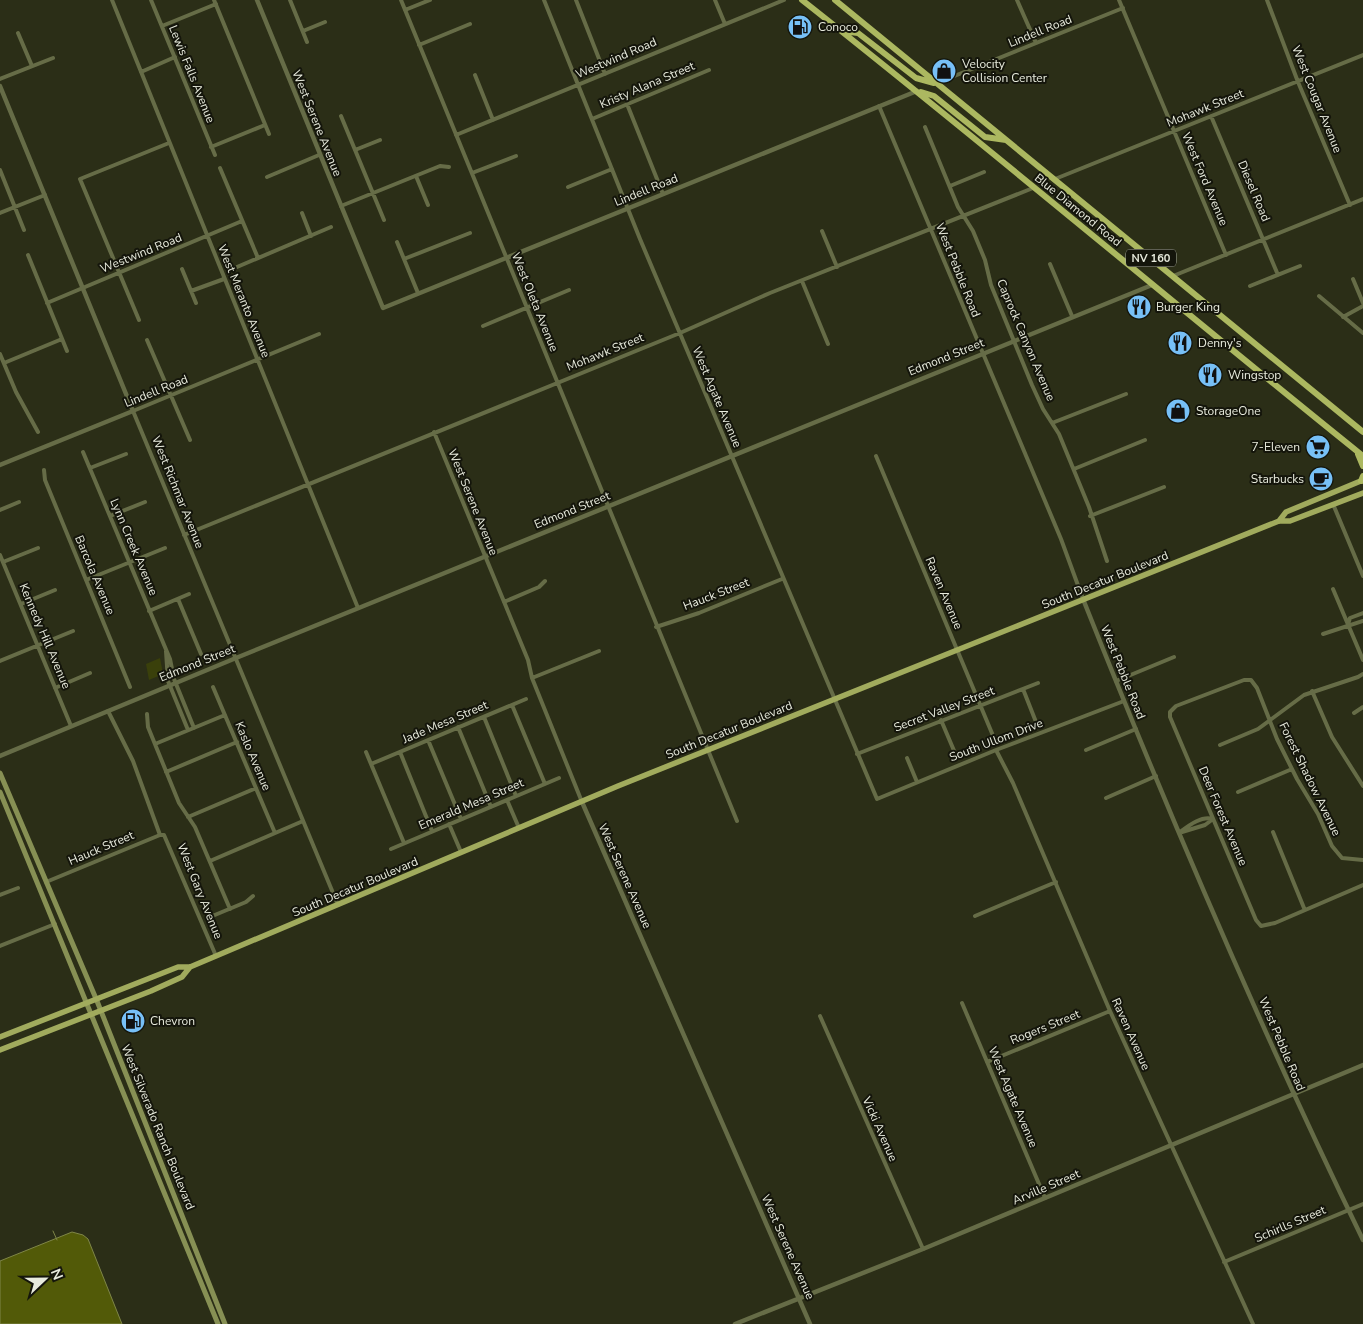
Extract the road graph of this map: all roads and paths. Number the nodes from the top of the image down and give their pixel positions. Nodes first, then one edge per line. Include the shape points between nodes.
1 (112, 0) edge
2 (151, 0) edge
3 (258, 0) edge
4 (290, 0) edge
5 (401, 0) edge
6 (430, 0) edge
7 (544, 0) edge
8 (576, 0) edge
9 (715, 0) edge
10 (784, 0) edge
11 (802, 0) edge
12 (835, 0) edge
13 (1018, 0) edge
14 (1119, 0) edge
15 (1267, 0) edge
16 (215, 2) edge
17 (1123, 8) junction
18 (405, 10) junction
19 (325, 22) dead end
20 (470, 24) dead end
21 (725, 24) junction
22 (162, 26) junction
23 (303, 31) junction
24 (841, 31) junction
25 (18, 33) dead end
26 (307, 42) dead end
27 (1036, 43) junction
28 (419, 45) junction
29 (1363, 56) edge
30 (53, 58) dead end
31 (175, 58) junction
32 (32, 66) junction
33 (709, 70) dead end
34 (141, 72) junction
35 (475, 74) dead end
36 (605, 74) junction
37 (0, 79) edge
38 (1298, 82) junction
39 (937, 83) junction
40 (578, 85) junction
41 (0, 86) edge
42 (917, 91) junction
43 (626, 104) junction
44 (879, 106) junction
45 (341, 116) dead end
46 (1211, 116) junction
47 (592, 119) junction
48 (493, 120) junction
49 (265, 125) junction
50 (925, 127) dead end
51 (1174, 132) junction
52 (269, 134) dead end
53 (456, 135) junction
54 (380, 140) dead end
55 (1007, 140) junction
56 (169, 143) junction
57 (211, 147) junction
58 (355, 150) junction
59 (215, 155) dead end
60 (320, 155) junction
61 (516, 156) dead end
62 (449, 167) dead end
63 (220, 168) dead end
64 (612, 169) junction
65 (0, 170) edge
66 (984, 172) dead end
67 (472, 173) junction
68 (416, 176) junction
69 (267, 177) dead end
70 (1055, 179) junction
71 (950, 186) junction
72 (568, 187) dead end
73 (1033, 188) junction
74 (45, 194) junction
75 (373, 194) junction
76 (663, 194) junction
77 (1363, 199) edge
78 (428, 205) dead end
79 (1350, 205) junction
80 (341, 206) junction
81 (15, 207) junction
82 (628, 209) junction
83 (0, 213) edge
84 (302, 213) dead end
85 (963, 216) junction
86 (384, 220) dead end
87 (242, 221) junction
88 (331, 228) dead end
89 (931, 229) junction
90 (24, 230) dead end
91 (822, 231) dead end
92 (470, 233) dead end
93 (311, 236) junction
94 (208, 237) junction
95 (1264, 239) junction
96 (397, 242) dead end
97 (28, 255) dead end
98 (1226, 255) junction
99 (506, 257) junction
100 (258, 258) junction
101 (404, 260) junction
102 (1050, 264) dead end
103 (1300, 266) dead end
104 (237, 267) dead end
105 (837, 267) junction
106 (182, 269) dead end
107 (120, 273) junction
108 (1278, 274) junction
109 (1173, 276) junction
110 (224, 279) junction
111 (1354, 279) dead end
112 (802, 281) junction
113 (1152, 285) junction
114 (1250, 286) dead end
115 (83, 288) junction
116 (570, 290) dead end
117 (192, 292) junction
118 (418, 293) junction
119 (1319, 296) dead end
120 (47, 303) junction
121 (196, 303) dead end
122 (1363, 305) edge
123 (383, 308) joint
124 (526, 308) junction
125 (1072, 316) junction
126 (1343, 317) junction
127 (139, 320) dead end
128 (482, 326) dead end
129 (680, 333) junction
130 (1363, 333) edge
131 (319, 334) dead end
132 (62, 339) junction
133 (147, 340) dead end
134 (1014, 340) junction
135 (828, 344) dead end
136 (67, 352) dead end
137 (982, 353) junction
138 (0, 354) edge
139 (257, 360) junction
140 (4, 364) junction
141 (556, 383) junction
142 (1126, 394) dead end
143 (171, 396) junction
144 (133, 411) junction
145 (1052, 423) junction
146 (38, 432) dead end
147 (434, 432) junction
148 (1363, 432) edge
149 (190, 440) dead end
150 (1144, 440) dead end
151 (1356, 450) junction
152 (83, 452) dead end
153 (126, 454) dead end
154 (732, 455) junction
155 (876, 456) dead end
156 (1363, 456) edge
157 (0, 466) edge
158 (1363, 466) edge
159 (90, 468) junction
160 (1074, 469) junction
161 (44, 470) dead end
162 (1362, 479) edge
163 (307, 484) junction
164 (1164, 487) dead end
165 (1363, 493) edge
166 (20, 502) dead end
167 (145, 502) dead end
168 (1333, 504) junction
169 (606, 506) junction
170 (0, 510) edge
171 (110, 516) junction
172 (1090, 516) junction
173 (1279, 521) junction
174 (184, 535) junction
175 (38, 548) dead end
176 (165, 548) dead end
177 (0, 555) edge
178 (484, 557) junction
179 (1107, 561) dead end
180 (3, 562) junction
181 (129, 563) junction
182 (1363, 576) edge
183 (782, 579) junction
184 (86, 580) junction
185 (545, 580) dead end
186 (1333, 589) dead end
187 (55, 590) dead end
188 (189, 594) dead end
189 (178, 599) junction
190 (1083, 599) junction
191 (504, 602) junction
192 (20, 604) junction
193 (358, 608) junction
194 (150, 611) junction
195 (1363, 613) edge
196 (1363, 621) edge
197 (1348, 624) junction
198 (656, 627) junction
199 (73, 631) dead end
200 (1323, 634) dead end
201 (38, 646) junction
202 (166, 649) junction
203 (957, 649) junction
204 (599, 650) dead end
205 (201, 654) dead end
206 (1174, 657) dead end
207 (236, 658) junction
208 (1363, 660) edge
209 (0, 661) edge
210 (90, 673) dead end
211 (1363, 674) edge
212 (532, 678) junction
213 (1116, 681) junction
214 (176, 683) junction
215 (1038, 683) dead end
216 (170, 685) junction
217 (130, 687) dead end
218 (213, 687) dead end
219 (55, 688) junction
220 (1023, 689) junction
221 (1312, 691) junction
222 (526, 699) dead end
223 (833, 699) junction
224 (1124, 701) junction
225 (512, 705) junction
226 (981, 706) junction
227 (1363, 707) edge
228 (108, 711) junction
229 (1170, 712) joint
230 (1354, 713) dead end
231 (147, 714) dead end
232 (225, 715) junction
233 (484, 717) junction
234 (941, 720) junction
235 (1270, 721) junction
236 (1036, 722) dead end
237 (71, 726) junction
238 (458, 727) junction
239 (194, 728) junction
240 (1136, 729) junction
241 (188, 730) junction
242 (994, 738) dead end
243 (428, 740) junction
244 (237, 742) junction
245 (155, 744) junction
246 (1220, 745) dead end
247 (708, 750) junction
248 (996, 750) junction
249 (1086, 750) dead end
250 (366, 752) dead end
251 (400, 752) junction
252 (955, 753) dead end
253 (857, 754) junction
254 (0, 756) edge
255 (907, 758) dead end
256 (371, 764) junction
257 (1292, 769) junction
258 (166, 772) junction
259 (0, 773) edge
260 (1363, 774) edge
261 (1156, 776) junction
262 (1358, 776) junction
263 (559, 778) dead end
264 (917, 782) junction
265 (546, 784) junction
266 (1363, 786) edge
267 (256, 788) junction
268 (0, 792) edge
269 (1238, 792) dead end
270 (516, 796) junction
271 (1106, 798) dead end
272 (876, 799) joint
273 (507, 800) junction
274 (582, 802) junction
275 (491, 807) junction
276 (188, 817) junction
277 (461, 819) junction
278 (1213, 819) junction
279 (303, 820) junction
280 (737, 821) dead end
281 (449, 824) junction
282 (519, 828) junction
283 (432, 832) junction
284 (1180, 832) junction
285 (1272, 832) dead end
286 (275, 833) junction
287 (162, 835) junction
288 (404, 843) junction
289 (391, 849) dead end
290 (461, 852) junction
291 (1363, 860) edge
292 (210, 861) junction
293 (46, 882) junction
294 (1056, 882) junction
295 (1363, 885) edge
296 (18, 888) dead end
297 (0, 895) edge
298 (253, 896) dead end
299 (338, 905) junction
300 (1304, 908) junction
301 (230, 909) junction
302 (975, 916) dead end
303 (210, 917) dead end
304 (55, 924) junction
305 (0, 946) edge
306 (216, 956) junction
307 (190, 967) junction
308 (97, 1001) junction
309 (962, 1003) dead end
310 (88, 1004) junction
311 (1110, 1011) junction
312 (101, 1012) junction
313 (93, 1015) junction
314 (820, 1016) dead end
315 (0, 1038) edge
316 (0, 1050) edge
317 (987, 1062) junction
318 (1363, 1065) edge
319 (1292, 1094) junction
320 (1170, 1146) junction
321 (1046, 1198) junction
322 (1363, 1204) edge
323 (1349, 1210) junction
324 (1363, 1240) edge
325 (922, 1249) junction
326 (1224, 1262) junction
327 (799, 1298) junction
328 (218, 1324) edge
329 (225, 1324) edge
330 (735, 1324) edge
331 (810, 1324) edge
332 (1253, 1324) edge

1 - 34 street, West Meranto Avenue
2 - 22 street, Lewis Falls Avenue
3 - 60 street, West Serene Avenue
4 - 23 street
5 - 18 street, West Oleta Avenue
6 - 18 street
7 - 40 street, West Agate Avenue
8 - 36 street
9 - 21 street
10 - 21 street, Westwind Road
11 - 24 highway, Blue Diamond Road / NV 160
12 - 39 highway, Blue Diamond Road / NV 160
13 - 27 street
14 - 17 street, West Ford Avenue
15 - 38 street, West Cougar Avenue
16 - 22 street
16 - 49 street
17 - 27 street, Lindell Road
17 - 51 street, West Ford Avenue
18 - 28 street, West Oleta Avenue
19 - 23 street
20 - 28 street
21 - 36 street, Westwind Road
22 - 31 street, Lewis Falls Avenue
23 - 26 street
24 - 39 highway via 858,33 916,78
24 - 42 highway, Blue Diamond Road / NV 160
25 - 32 street
27 - 39 street, Lindell Road
28 - 53 street, West Oleta Avenue
29 - 38 street, Mohawk Street
30 - 32 street
31 - 34 street
31 - 57 street, Lewis Falls Avenue
32 - 37 street
33 - 43 street, Kristy Alana Street
34 - 56 street, West Meranto Avenue
35 - 48 street
36 - 40 street, Westwind Road
38 - 46 street, Mohawk Street
38 - 79 street, West Cougar Avenue
39 - 55 highway, Blue Diamond Road / NV 160
40 - 47 street, West Agate Avenue
40 - 48 street, Westwind Road
41 - 74 street, West Richmar Avenue
42 - 44 street, Lindell Road
42 - 55 highway via 934,96 986,138
42 - 73 highway, Blue Diamond Road / NV 160
43 - 47 street, Kristy Alana Street
43 - 76 street
44 - 76 street, Lindell Road
44 - 89 street, West Pebble Road
45 - 58 street
46 - 51 street, Mohawk Street
46 - 95 street, Diesel Road
47 - 64 street, West Agate Avenue
48 - 53 street, Westwind Road
49 - 52 street
49 - 57 street
50 - 71 street, Caprock Canyon Avenue
51 - 70 street, Mohawk Street
51 - 98 street, West Ford Avenue
53 - 67 street, West Oleta Avenue
54 - 58 street
55 - 70 highway, Blue Diamond Road / NV 160
56 - 94 street, West Meranto Avenue
56 - 107 street via 80,178
57 - 59 street, Lewis Falls Avenue
58 - 75 street
60 - 69 street
60 - 80 street, West Serene Avenue
61 - 67 street
62 - 68 street via 440,166
63 - 87 street
64 - 72 street
64 - 82 street, West Agate Avenue
65 - 81 street
66 - 71 street
67 - 99 street, West Oleta Avenue
68 - 75 street
68 - 78 street
70 - 109 highway, Blue Diamond Road / NV 160
71 - 85 street, Caprock Canyon Avenue
73 - 85 street, Mohawk Street
73 - 113 highway, Blue Diamond Road / NV 160
74 - 81 street
74 - 115 street, West Richmar Avenue
75 - 80 street
75 - 86 street
76 - 82 street, Lindell Road
77 - 79 street
79 - 95 street
80 - 123 street, West Serene Avenue
81 - 83 street
81 - 90 street
82 - 99 street, Lindell Road
82 - 129 street, West Agate Avenue
84 - 93 street
85 - 89 street, Mohawk Street
85 - 134 street, Caprock Canyon Avenue via 979,245 991,285
87 - 94 street, Westwind Road
87 - 100 street
88 - 93 street
89 - 105 street, Mohawk Street
89 - 137 street, West Pebble Road
91 - 105 street
92 - 101 street
93 - 100 street
94 - 107 street, Westwind Road
94 - 110 street, West Meranto Avenue
95 - 98 street
95 - 108 street, Diesel Road
96 - 101 street
97 - 120 street
98 - 109 street
99 - 118 street, Lindell Road
99 - 124 street, West Oleta Avenue
100 - 104 street
101 - 118 street
102 - 125 street
103 - 108 street
105 - 112 street, Mohawk Street
106 - 117 street
107 - 115 street, Westwind Road
107 - 127 street
108 - 114 street
109 - 148 highway, Blue Diamond Road / NV 160
110 - 117 street
110 - 139 street, West Meranto Avenue
111 - 122 street
112 - 129 street, Mohawk Street
112 - 135 street
113 - 125 street, Edmond Street
113 - 151 highway, Blue Diamond Road / NV 160
115 - 120 street, Westwind Road
115 - 144 street, West Richmar Avenue
116 - 124 street
117 - 121 street
118 - 123 street, Lindell Road
119 - 126 street
120 - 132 street
122 - 126 street
124 - 128 street
124 - 141 street, West Oleta Avenue
125 - 134 street, Edmond Street
126 - 130 street
129 - 141 street, Mohawk Street
129 - 154 street, West Agate Avenue
131 - 139 street, Lindell Road
132 - 136 street
132 - 140 street
133 - 143 street
134 - 137 street, Edmond Street
134 - 145 street, Caprock Canyon Avenue
137 - 154 street, Edmond Street
137 - 190 street, West Pebble Road
138 - 140 street
139 - 143 street, Lindell Road
139 - 163 street, West Meranto Avenue
140 - 146 street
141 - 147 street, Mohawk Street
141 - 169 street, West Oleta Avenue
142 - 145 street
143 - 144 street, Lindell Road
143 - 149 street
144 - 157 street, Lindell Road
144 - 174 street, West Richmar Avenue
145 - 160 street, Caprock Canyon Avenue
147 - 163 street, Mohawk Street
147 - 178 street, West Serene Avenue
150 - 160 street
151 - 156 highway, Blue Diamond Road / NV 160
151 - 158 highway
152 - 159 street, Lynn Creek Avenue
153 - 159 street
154 - 169 street, Edmond Street
154 - 183 street, West Agate Avenue
155 - 203 street, Raven Avenue
159 - 171 street, Lynn Creek Avenue
160 - 172 street, Caprock Canyon Avenue
161 - 184 street, Barcola Avenue via 45,480
162 - 173 main road, South Decatur Boulevard via 1286,512
163 - 174 street, Mohawk Street
163 - 193 street, West Meranto Avenue
164 - 172 street
165 - 168 main road, South Decatur Boulevard
166 - 170 street
167 - 171 street
168 - 173 main road, South Decatur Boulevard via 1290,521
168 - 182 street
169 - 178 street, Edmond Street
169 - 198 street, West Oleta Avenue
171 - 181 street, Lynn Creek Avenue
172 - 179 street, Caprock Canyon Avenue
173 - 190 main road, South Decatur Boulevard
174 - 207 street, West Richmar Avenue
175 - 180 street
176 - 181 street
177 - 180 street, Kennedy Hill Avenue
178 - 191 street, West Serene Avenue
178 - 193 street, Edmond Street
180 - 192 street, Kennedy Hill Avenue
181 - 184 street
181 - 194 street, Lynn Creek Avenue
183 - 198 street, Hauck Street
183 - 223 street, West Agate Avenue
184 - 217 street, Barcola Avenue
185 - 191 street via 539,587
186 - 197 street
187 - 192 street
188 - 189 street
189 - 194 street
189 - 205 street
190 - 203 main road, South Decatur Boulevard
190 - 213 street, West Pebble Road
191 - 212 street, West Serene Avenue
192 - 201 street, Kennedy Hill Avenue
193 - 207 street, Edmond Street
194 - 202 street, Lynn Creek Avenue
195 - 197 street via 1350,618
196 - 197 street
197 - 200 street
197 - 208 street
198 - 247 street, West Oleta Avenue
199 - 201 street
201 - 209 street
201 - 219 street, Kennedy Hill Avenue
202 - 214 street, Lynn Creek Avenue
202 - 216 street, Lynn Creek Avenue
203 - 223 main road, South Decatur Boulevard
203 - 226 street, Raven Avenue
204 - 212 street
206 - 213 street
207 - 214 street, Edmond Street
207 - 279 street, West Richmar Avenue
210 - 219 street
211 - 221 street
212 - 274 street, West Serene Avenue
213 - 224 street, West Pebble Road
214 - 216 street, Edmond Street
214 - 239 street, Lynn Creek Avenue
215 - 220 street, Secret Valley Street
216 - 228 street, Edmond Street
216 - 241 street, Lynn Creek Avenue
218 - 232 street, Kaslo Avenue
219 - 237 street, Kennedy Hill Avenue
220 - 226 street, Secret Valley Street
220 - 236 street
221 - 235 street
221 - 262 street via 1332,737
222 - 225 street, Jade Mesa Street
223 - 247 main road, South Decatur Boulevard
223 - 253 street, West Agate Avenue
224 - 240 street, West Pebble Road
224 - 248 street, South Ullom Drive
225 - 233 street, Jade Mesa Street
225 - 265 street
226 - 234 street, Secret Valley Street
226 - 242 street, Raven Avenue
227 - 230 street
228 - 237 street, Edmond Street
228 - 287 street, West Gary Avenue via 133,761
229 - 235 street, Forest Shadow Avenue via 1176,706 1251,680
229 - 278 street, Deer Forest Avenue
231 - 245 street
232 - 239 street
232 - 244 street, Kaslo Avenue
233 - 238 street, Jade Mesa Street
233 - 270 street
234 - 252 street
234 - 253 street, Secret Valley Street
235 - 246 street
235 - 257 street, Forest Shadow Avenue
237 - 254 street, Edmond Street
238 - 243 street, Jade Mesa Street
238 - 275 street
239 - 241 street
240 - 249 street
240 - 261 street, West Pebble Road
241 - 245 street
243 - 251 street, Jade Mesa Street
243 - 277 street
244 - 258 street
244 - 267 street, Kaslo Avenue
245 - 258 street
247 - 274 main road, South Decatur Boulevard
247 - 280 street
248 - 264 street, South Ullom Drive
248 - 294 street, Raven Avenue
250 - 256 street
251 - 256 street, Jade Mesa Street
251 - 283 street
253 - 272 street, West Agate Avenue
255 - 264 street
256 - 288 street
257 - 269 street
257 - 291 street, Forest Shadow Avenue via 1332,846 1342,858
258 - 276 street
259 - 293 main road, West Silverado Ranch Boulevard
260 - 262 street
261 - 271 street
261 - 284 street, West Pebble Road
262 - 266 street
263 - 265 street, Emerald Mesa Street
264 - 272 street, South Ullom Drive
265 - 270 street, Emerald Mesa Street
267 - 276 street
267 - 286 street, Kaslo Avenue
268 - 304 main road, West Silverado Ranch Boulevard
270 - 273 street, Emerald Mesa Street
273 - 275 street, Emerald Mesa Street
273 - 282 street
274 - 282 main road, South Decatur Boulevard
274 - 327 street, West Serene Avenue
275 - 277 street, Emerald Mesa Street
276 - 292 street via 196,827
277 - 281 street, Emerald Mesa Street
278 - 284 street via 1202,820
278 - 300 street, Deer Forest Avenue via 1261,926 1275,923
279 - 286 street
279 - 299 street, West Richmar Avenue
281 - 283 street, Emerald Mesa Street
281 - 290 street
282 - 290 main road, South Decatur Boulevard
283 - 288 street, Emerald Mesa Street
284 - 319 street, West Pebble Road
285 - 300 street
286 - 292 street
287 - 293 street, Hauck Street
287 - 306 street, West Gary Avenue
288 - 289 street, Emerald Mesa Street
290 - 299 main road, South Decatur Boulevard
292 - 301 street
293 - 308 main road, West Silverado Ranch Boulevard
294 - 302 street
294 - 311 street, Raven Avenue
295 - 300 street
296 - 297 street
298 - 301 street
299 - 306 main road, South Decatur Boulevard
301 - 303 street
304 - 305 street
304 - 310 main road, West Silverado Ranch Boulevard
306 - 307 main road, South Decatur Boulevard
307 - 308 main road, South Decatur Boulevard via 178,967
307 - 312 main road, South Decatur Boulevard via 182,977
308 - 310 main road, South Decatur Boulevard
308 - 312 main road, West Silverado Ranch Boulevard
309 - 317 street, West Agate Avenue
310 - 313 main road, West Silverado Ranch Boulevard
310 - 315 main road, South Decatur Boulevard
311 - 317 street, Rogers Street
311 - 320 street, Raven Avenue
312 - 313 main road, South Decatur Boulevard
312 - 329 main road, West Silverado Ranch Boulevard
313 - 316 main road, South Decatur Boulevard
313 - 328 main road, West Silverado Ranch Boulevard
314 - 325 street, Vicki Avenue
317 - 321 street, West Agate Avenue
318 - 319 street, Arville Street
319 - 320 street, Arville Street
319 - 323 street, West Pebble Road
320 - 321 street, Arville Street
320 - 326 street, Raven Avenue
321 - 325 street, Arville Street
322 - 323 street, Schirlls Street
323 - 324 street, West Pebble Road
323 - 326 street, Schirlls Street
325 - 327 street, Arville Street
326 - 332 street, Raven Avenue
327 - 330 street, Arville Street
327 - 331 street, West Serene Avenue

